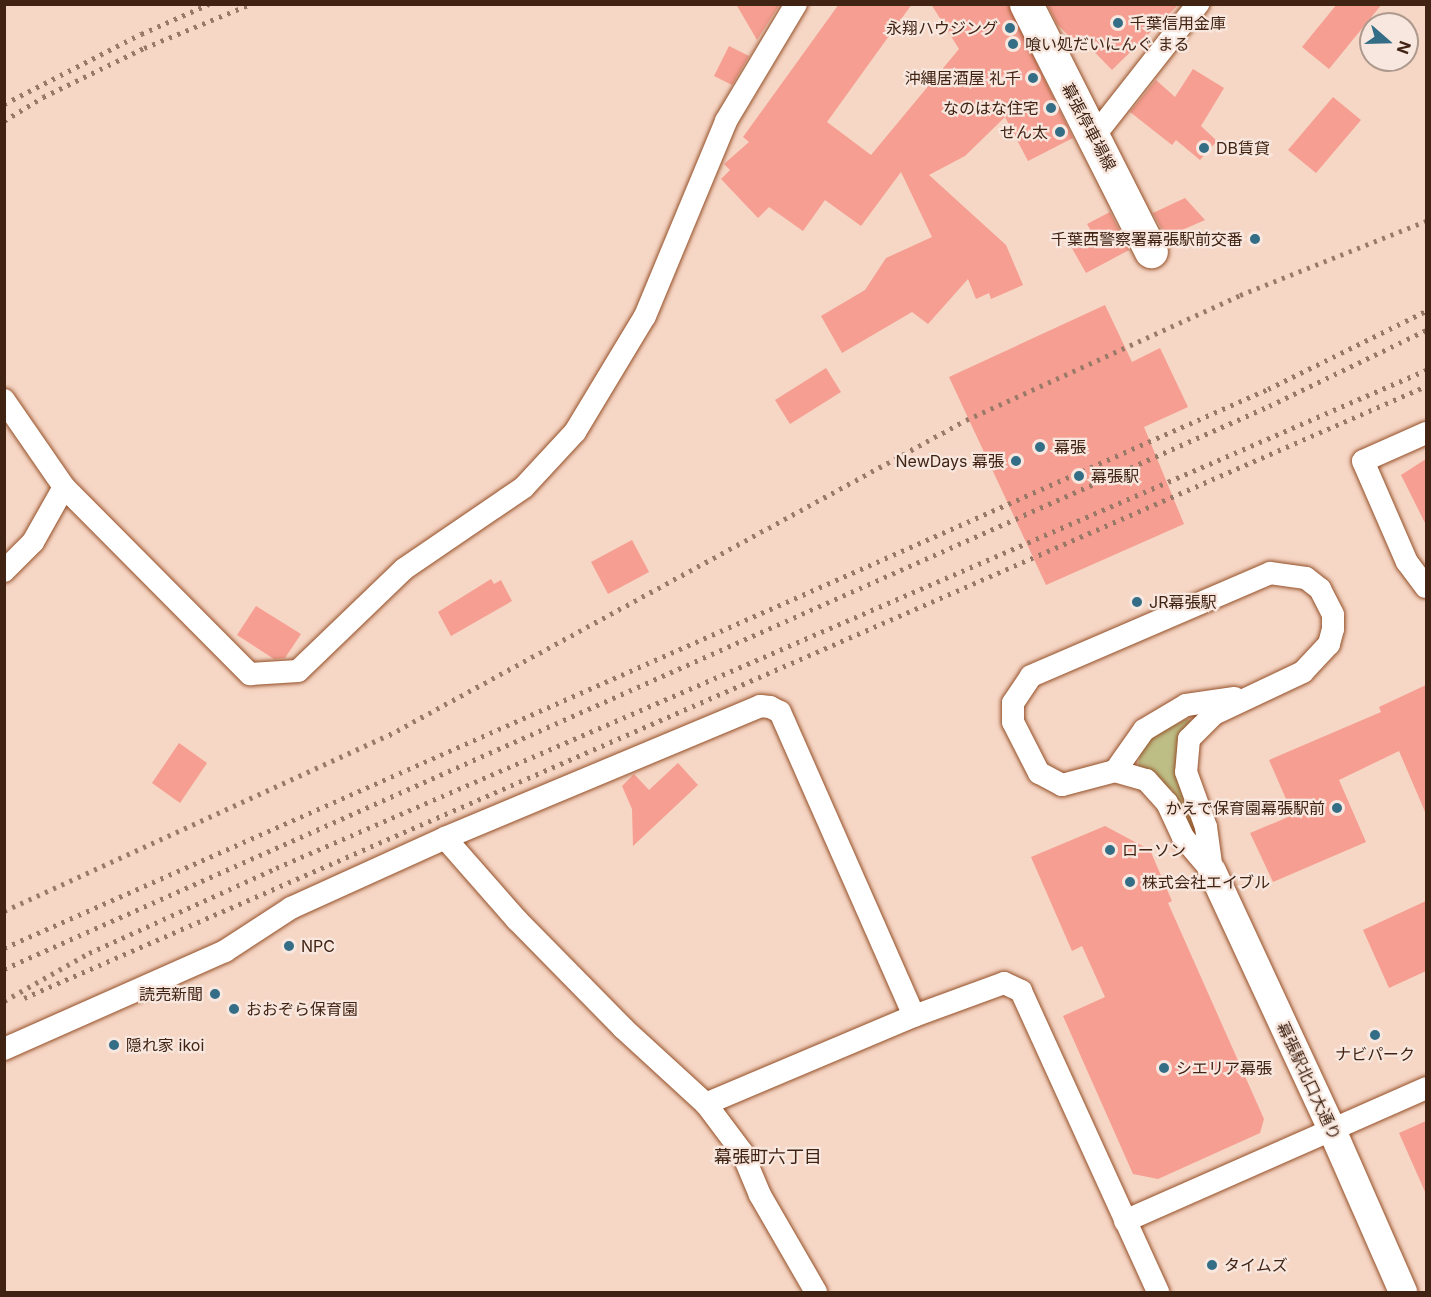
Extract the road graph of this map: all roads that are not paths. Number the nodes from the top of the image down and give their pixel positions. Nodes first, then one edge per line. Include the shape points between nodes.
1 (796, 4) edge
2 (1026, 4) edge
3 (1198, 4) edge
4 (1095, 135) junction
5 (1151, 251) dead end
6 (4, 400) edge
7 (1426, 434) edge
8 (64, 487) junction
9 (4, 571) edge
10 (1426, 587) edge
11 (1252, 697) junction
12 (1115, 771) junction
13 (445, 838) junction
14 (1212, 871) junction
15 (914, 1016) junction
16 (4, 1049) edge
17 (1426, 1088) edge
18 (706, 1104) junction
19 (1332, 1130) junction
20 (1125, 1221) junction
21 (816, 1293) edge
22 (1158, 1293) edge
23 (1403, 1293) edge

1 - 8 street via 726,121 645,316 575,432 524,487 404,568 298,671 250,674
2 - 4 main road, 幕張停車場線
3 - 4 street
4 - 5 main road, 幕張停車場線
6 - 8 street
7 - 10 street via 1363,461 1407,562
8 - 9 street via 33,542
11 - 12 street via 1186,705 1144,730
11 - 12 street via 1304,672 1329,644 1334,615 1329,601 1306,578 1270,573 1245,581 1032,676 1013,703 1013,722 1039,773 1062,785
11 - 14 street via 1214,714 1199,726 1185,757 1186,772 1206,827
12 - 14 street via 1146,780 1158,792 1183,837
13 - 15 street via 760,706 770,707 780,712
13 - 16 street via 291,908 225,951
13 - 18 street via 517,920 623,1028
14 - 19 street, 幕張駅北口大通り
15 - 18 street
15 - 20 street via 1004,983 1021,991
17 - 19 street
18 - 21 street via 742,1152 760,1195
19 - 20 street
19 - 23 street, 幕張駅北口大通り
20 - 22 street

